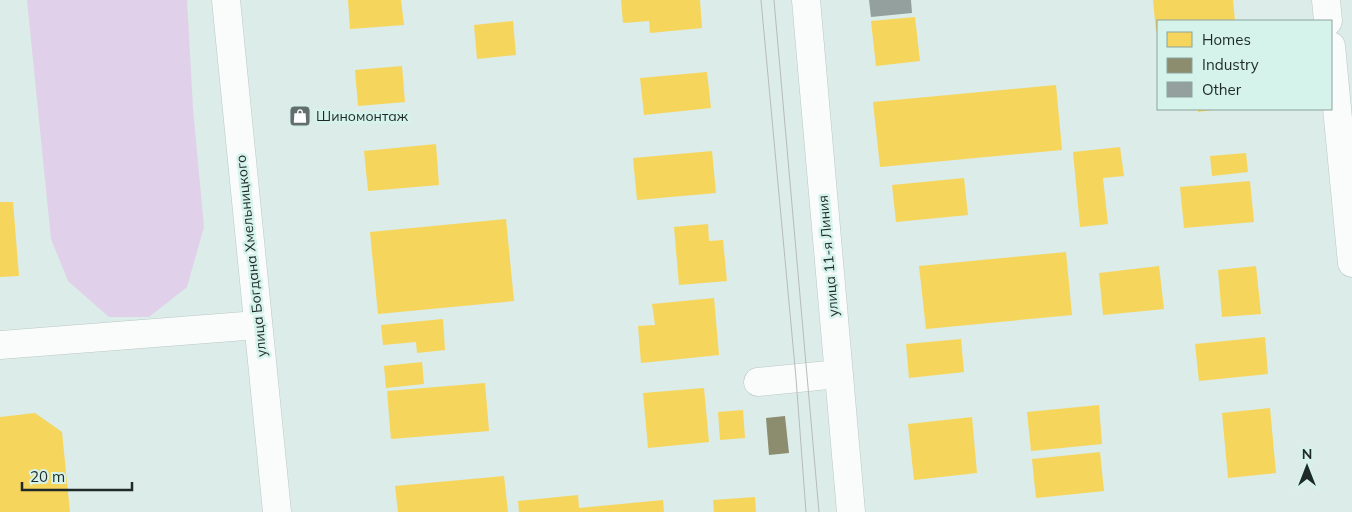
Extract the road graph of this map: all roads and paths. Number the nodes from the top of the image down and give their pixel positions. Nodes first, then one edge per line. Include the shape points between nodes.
1 (226, 0) edge
2 (806, 0) edge
3 (1326, 0) edge
4 (1328, 20) edge
5 (1332, 56) edge
6 (1352, 263) edge
7 (258, 325) junction
8 (0, 346) edge
9 (838, 374) junction
10 (758, 382) dead end
11 (277, 512) edge
12 (851, 512) edge

1 - 7 main road, улица Богдана Хмельницкого
2 - 9 main road, улица 11-я Линия
3 - 4 main road
5 - 6 main road
7 - 8 main road
7 - 11 main road, улица Богдана Хмельницкого
9 - 10 main road
9 - 12 main road, улица 11-я Линия

